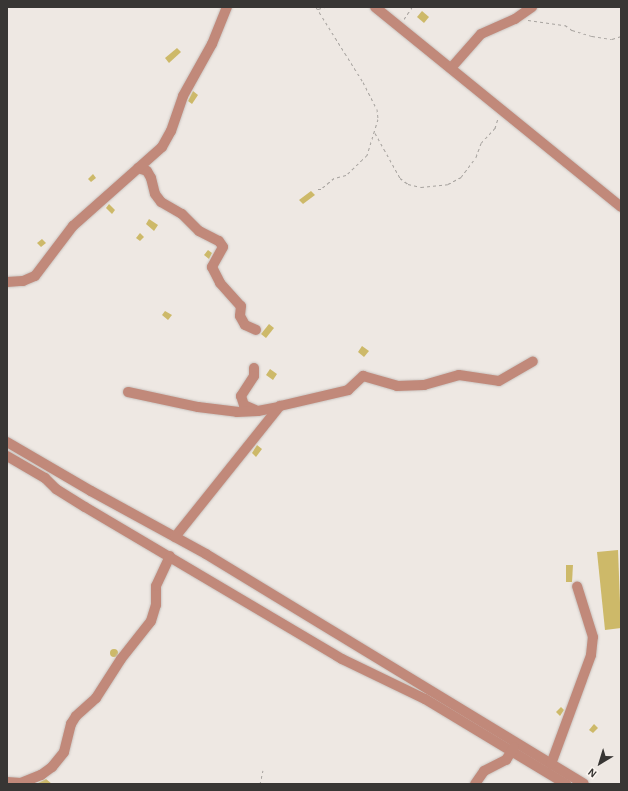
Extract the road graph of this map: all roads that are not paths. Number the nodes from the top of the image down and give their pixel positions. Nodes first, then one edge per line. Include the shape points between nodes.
1 (227, 7) edge
2 (375, 7) edge
3 (532, 7) edge
4 (451, 68) junction
5 (138, 168) junction
6 (621, 208) edge
7 (7, 282) edge
8 (256, 330) dead end
9 (533, 362) dead end
10 (254, 368) dead end
11 (128, 392) dead end
12 (280, 406) junction
13 (258, 411) junction
14 (266, 422) junction
15 (7, 442) edge
16 (7, 456) edge
17 (175, 537) junction
18 (170, 556) junction
19 (577, 586) dead end
20 (514, 748) junction
21 (551, 764) junction
22 (7, 782) edge
23 (475, 784) edge
24 (566, 784) edge
25 (584, 784) edge

1 - 5 street via 212,44 183,96 171,131 162,147
2 - 4 street
3 - 4 street via 515,19 481,34
4 - 6 street
5 - 7 street via 73,226 35,276 23,281
5 - 8 street via 146,171 151,178 155,194 161,202 182,214 199,231 219,241 223,247 212,267 220,283 241,306 240,316 245,324
9 - 12 street via 499,381 459,375 424,385 398,386 363,376 348,390
10 - 13 street via 254,376 241,396 244,405
11 - 13 street via 198,407
12 - 13 street
12 - 14 street
13 - 14 street via 265,416
14 - 17 street
15 - 17 street
16 - 18 street
17 - 20 street
18 - 20 street via 342,658 425,699
18 - 22 street via 156,586 156,606 151,621 121,659 96,698 76,716 71,724 64,752 52,767 41,775 21,783
19 - 21 street via 593,637 591,655
20 - 21 street
20 - 23 street via 506,760 484,771
20 - 24 street
21 - 25 street

